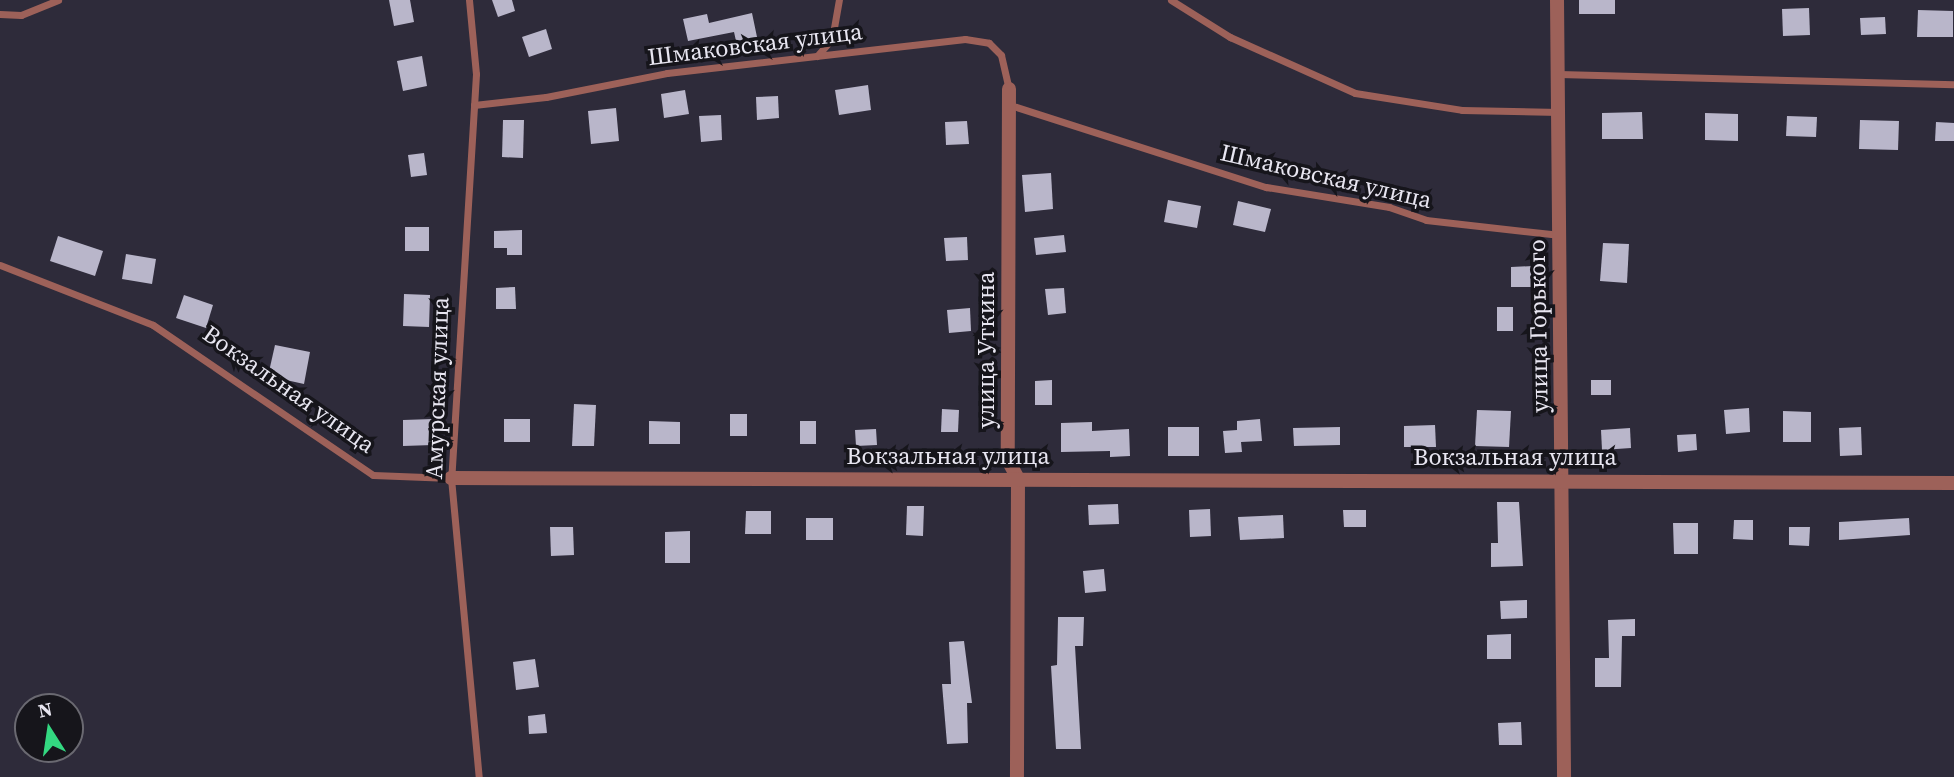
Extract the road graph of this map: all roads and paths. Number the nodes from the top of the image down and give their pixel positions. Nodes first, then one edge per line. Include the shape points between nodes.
1 (58, 0) edge
2 (469, 0) edge
3 (839, 0) edge
4 (1171, 0) edge
5 (1557, 0) edge
6 (0, 14) edge
7 (817, 56) junction
8 (1559, 74) junction
9 (1954, 84) edge
10 (1009, 89) joint
11 (474, 105) junction
12 (1009, 105) junction
13 (1559, 112) junction
14 (1560, 235) junction
15 (0, 265) edge
16 (451, 478) junction
17 (1018, 479) junction
18 (1563, 479) junction
19 (1954, 483) edge
20 (480, 777) edge
21 (1017, 777) edge
22 (1564, 777) edge

1 - 6 lane via 21,16
2 - 11 lane, Амурская улица via 476,44
3 - 7 lane via 832,39
4 - 13 lane via 1230,37 1355,93 1462,110
5 - 8 street, улица Горького
7 - 10 lane, Шмаковская улица via 979,39 1002,55
7 - 11 lane, Шмаковская улица via 667,73 547,97
8 - 9 lane
8 - 13 street, улица Горького
10 - 12 street, улица Уткина
11 - 16 lane, Амурская улица
12 - 14 lane, Шмаковская улица via 1266,187 1378,204 1426,220
12 - 17 street, улица Уткина via 1008,460
13 - 14 street, улица Горького
14 - 18 street, улица Горького
15 - 16 lane, Вокзальная улица via 153,325 373,475
16 - 17 street, Вокзальная улица
16 - 20 lane, Амурская улица
17 - 18 street, Вокзальная улица
17 - 21 street, улица Уткина
18 - 19 street, Вокзальная улица
18 - 22 street, улица Горького

